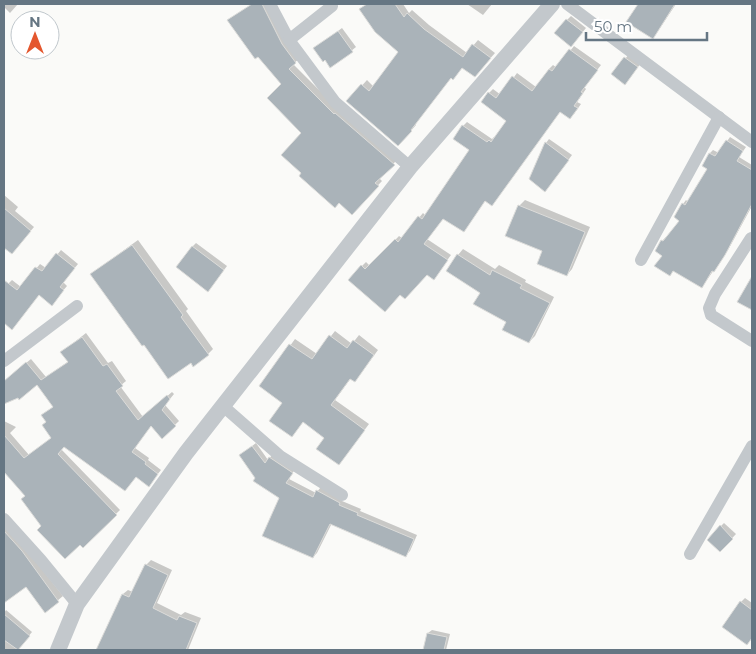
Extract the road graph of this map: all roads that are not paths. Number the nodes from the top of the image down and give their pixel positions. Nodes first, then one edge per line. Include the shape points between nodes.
1 (270, 4) edge
2 (552, 4) edge
3 (567, 4) edge
4 (332, 6) dead end
5 (289, 40) junction
6 (719, 117) junction
7 (752, 142) edge
8 (410, 167) junction
9 (752, 238) edge
10 (641, 260) dead end
11 (77, 306) dead end
12 (752, 341) edge
13 (4, 361) edge
14 (224, 406) junction
15 (752, 446) edge
16 (342, 495) dead end
17 (4, 519) edge
18 (690, 554) dead end
19 (77, 604) junction
20 (58, 650) edge

1 - 5 street
2 - 8 street
3 - 6 street
4 - 5 street
5 - 8 street via 335,102
6 - 7 street
6 - 10 street
8 - 14 street
9 - 12 street via 709,308 711,315
11 - 13 street
14 - 16 street via 280,456
14 - 19 street
15 - 18 street
17 - 19 street
19 - 20 street

